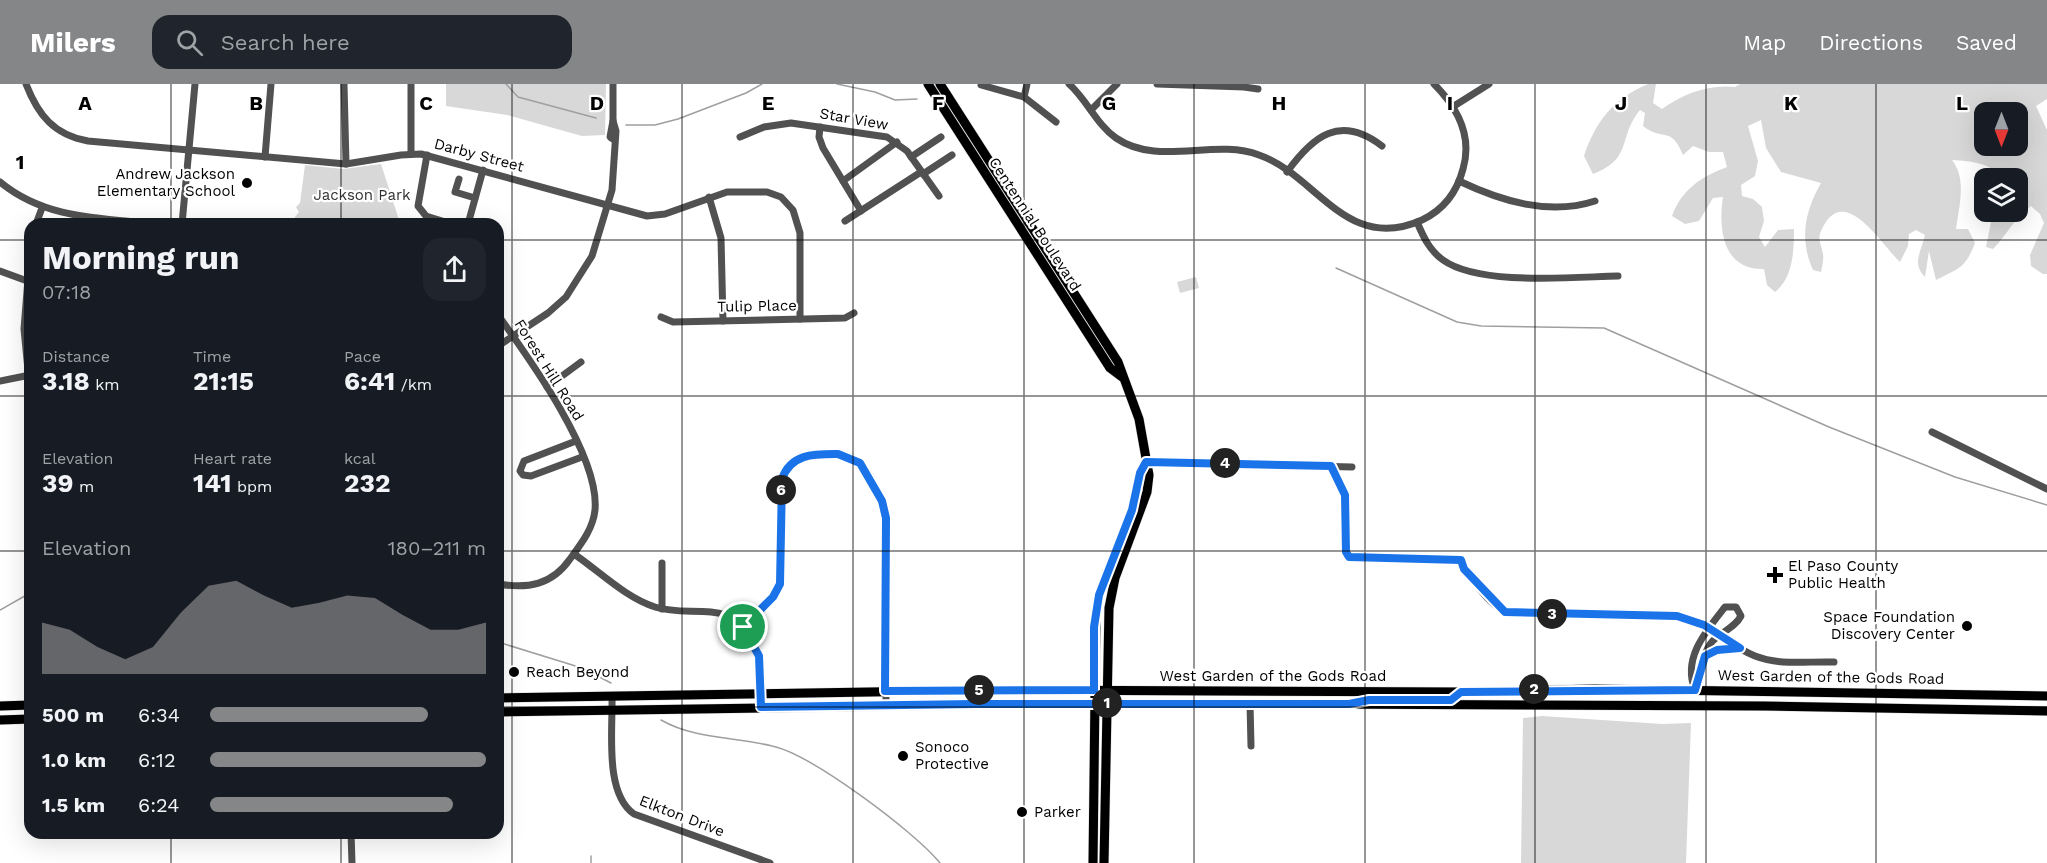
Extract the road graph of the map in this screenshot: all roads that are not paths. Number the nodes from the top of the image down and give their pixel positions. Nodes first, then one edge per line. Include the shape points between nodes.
1 (26, 84) edge
2 (195, 84) edge
3 (270, 84) edge
4 (344, 84) edge
5 (411, 84) edge
6 (613, 84) edge
7 (1027, 84) edge
8 (1069, 84) edge
9 (1117, 84) edge
10 (1157, 84) edge
11 (1434, 84) edge
12 (1489, 84) edge
13 (981, 85) edge
14 (934, 87) edge
15 (1258, 89) dead end
16 (1024, 96) junction
17 (1454, 106) junction
18 (1091, 110) junction
19 (1056, 122) dead end
20 (820, 127) junction
21 (740, 137) dead end
22 (940, 137) dead end
23 (897, 142) junction
24 (1382, 146) dead end
25 (189, 150) junction
26 (411, 154) junction
27 (427, 155) junction
28 (952, 155) dead end
29 (265, 157) junction
30 (911, 157) junction
31 (346, 164) junction
32 (483, 170) junction
33 (1287, 172) junction
34 (922, 173) junction
35 (534, 174) dead end
36 (459, 179) dead end
37 (843, 181) junction
38 (1459, 181) junction
39 (0, 182) edge
40 (531, 183) junction
41 (939, 196) dead end
42 (710, 197) junction
43 (475, 198) junction
44 (1595, 201) dead end
45 (608, 205) junction
46 (42, 208) junction
47 (861, 211) junction
48 (38, 218) edge
49 (98, 218) edge
50 (183, 218) edge
51 (432, 218) edge
52 (470, 218) edge
53 (845, 221) dead end
54 (1417, 222) junction
55 (0, 272) edge
56 (1618, 276) dead end
57 (24, 279) edge
58 (854, 313) dead end
59 (661, 317) dead end
60 (800, 319) junction
61 (723, 321) junction
62 (504, 323) edge
63 (513, 336) junction
64 (504, 342) edge
65 (581, 362) dead end
66 (24, 376) edge
67 (1122, 377) junction
68 (0, 381) edge
69 (547, 387) junction
70 (1932, 432) dead end
71 (576, 441) junction
72 (582, 457) junction
73 (1146, 462) junction
74 (1331, 466) junction
75 (1352, 467) dead end
76 (2047, 489) edge
77 (574, 554) junction
78 (662, 562) dead end
79 (504, 585) edge
80 (662, 609) junction
81 (743, 627) junction
82 (1710, 628) junction
83 (1719, 634) junction
84 (1740, 648) junction
85 (1705, 656) junction
86 (1834, 662) dead end
87 (1094, 690) junction
88 (1107, 690) junction
89 (1695, 690) junction
90 (885, 691) junction
91 (1461, 692) junction
92 (760, 694) junction
93 (612, 696) junction
94 (2047, 696) edge
95 (504, 698) edge
96 (1094, 703) junction
97 (1107, 704) junction
98 (1250, 704) junction
99 (1349, 704) junction
100 (24, 705) edge
101 (886, 705) junction
102 (0, 706) edge
103 (761, 707) junction
104 (613, 710) junction
105 (2047, 711) edge
106 (504, 712) edge
107 (24, 719) edge
108 (0, 720) edge
109 (1251, 746) dead end
110 (351, 839) edge
111 (352, 863) edge
112 (770, 863) edge
113 (1093, 863) edge
114 (1104, 863) edge

1 - 25 street, Darby Street via 41,115 66,135 88,141
2 - 25 street
3 - 29 street
4 - 31 street
5 - 26 street
6 - 45 street via 616,126
7 - 16 street
8 - 18 street
9 - 18 street
10 - 15 street
11 - 17 street
12 - 17 street
13 - 16 street
14 - 67 main road, Centennial Boulevard via 953,127 1110,368
14 - 67 main road, Centennial Boulevard via 948,96 1118,362
16 - 19 street
17 - 38 street via 1462,121 1467,147
18 - 33 street via 1114,137 1134,147 1155,151 1250,152
20 - 21 street, Star View via 776,124
20 - 23 street, Star View
20 - 37 street via 820,142
22 - 30 street
23 - 30 street, Star View
23 - 37 street
24 - 33 street via 1361,133 1344,130 1326,134 1306,148
25 - 29 street, Darby Street
25 - 50 street
26 - 27 street, Darby Street
26 - 31 street, Darby Street
27 - 32 street, Darby Street
27 - 51 street via 418,206
28 - 34 street
29 - 31 street, Darby Street
30 - 34 street, Star View
32 - 40 street, Darby Street
32 - 43 street
33 - 54 street via 1361,224 1387,228
34 - 41 street, Star View
34 - 47 street
35 - 40 street
36 - 43 street via 455,192
37 - 47 street
38 - 44 street via 1513,202 1567,207
38 - 54 street via 1444,205
39 - 46 street
40 - 45 street, Darby Street
42 - 45 street, Darby Street via 653,216
42 - 60 street, Darby Street via 728,192 767,192 781,197 793,210 800,233
42 - 61 street via 721,238
43 - 52 street
45 - 63 street via 592,256 575,285 548,312
46 - 48 street
46 - 49 street
47 - 53 street
54 - 56 street via 1438,256 1465,271 1542,278
55 - 57 street
58 - 60 street, Tulip Place via 845,318
59 - 61 street, Tulip Place via 673,322
60 - 61 street, Tulip Place
62 - 63 street, Forest Hill Road
63 - 64 street
63 - 69 street, Forest Hill Road
65 - 69 street
66 - 68 street
67 - 73 main road, Centennial Boulevard via 1139,419
69 - 71 street, Forest Hill Road
70 - 76 street
71 - 72 street, Forest Hill Road
71 - 72 street via 525,461 520,471 531,476
72 - 77 street, Forest Hill Road via 594,492 595,509 591,527
73 - 74 street
73 - 87 main road, Centennial Boulevard via 1099,595 1094,627
73 - 88 main road, Centennial Boulevard via 1149,475 1144,502 1110,600
74 - 75 street
74 - 82 street via 1345,495 1349,557 1461,560 1464,569 1508,613 1671,615
77 - 79 street, Forest Hill Road via 544,582 525,587
77 - 80 street via 636,597
78 - 80 street
80 - 81 street via 714,612
81 - 90 street via 773,597 780,584 781,488 785,471 807,455 838,454 853,458 865,470 882,501 886,518
81 - 92 street via 759,656
82 - 83 street
82 - 83 street via 1725,607 1736,607 1741,612 1738,621
82 - 89 street via 1692,660 1690,678
83 - 84 street
83 - 85 street via 1707,647
84 - 85 street via 1717,650
84 - 86 street via 1779,662
85 - 89 street
87 - 88 main road, West Garden of the Gods Road
87 - 90 main road, West Garden of the Gods Road
87 - 96 main road, Centennial Boulevard
88 - 91 main road, West Garden of the Gods Road
88 - 97 main road, Centennial Boulevard
89 - 91 main road, West Garden of the Gods Road
89 - 94 main road, West Garden of the Gods Road
90 - 92 main road, West Garden of the Gods Road
90 - 101 street
91 - 99 main road via 1451,700 1369,700
92 - 93 main road, West Garden of the Gods Road
92 - 103 street
93 - 95 main road, West Garden of the Gods Road
93 - 104 street, Elkton Drive
96 - 97 main road, West Garden of the Gods Road
96 - 101 main road, West Garden of the Gods Road
96 - 113 main road, Centennial Boulevard
97 - 98 main road, West Garden of the Gods Road
97 - 114 main road, Centennial Boulevard
98 - 99 main road, West Garden of the Gods Road
98 - 109 street
99 - 105 main road, West Garden of the Gods Road
100 - 102 main road
101 - 103 main road, West Garden of the Gods Road
103 - 104 main road, West Garden of the Gods Road
104 - 106 main road, West Garden of the Gods Road
104 - 112 street, Elkton Drive via 614,784 626,807 634,814
107 - 108 main road
110 - 111 street

